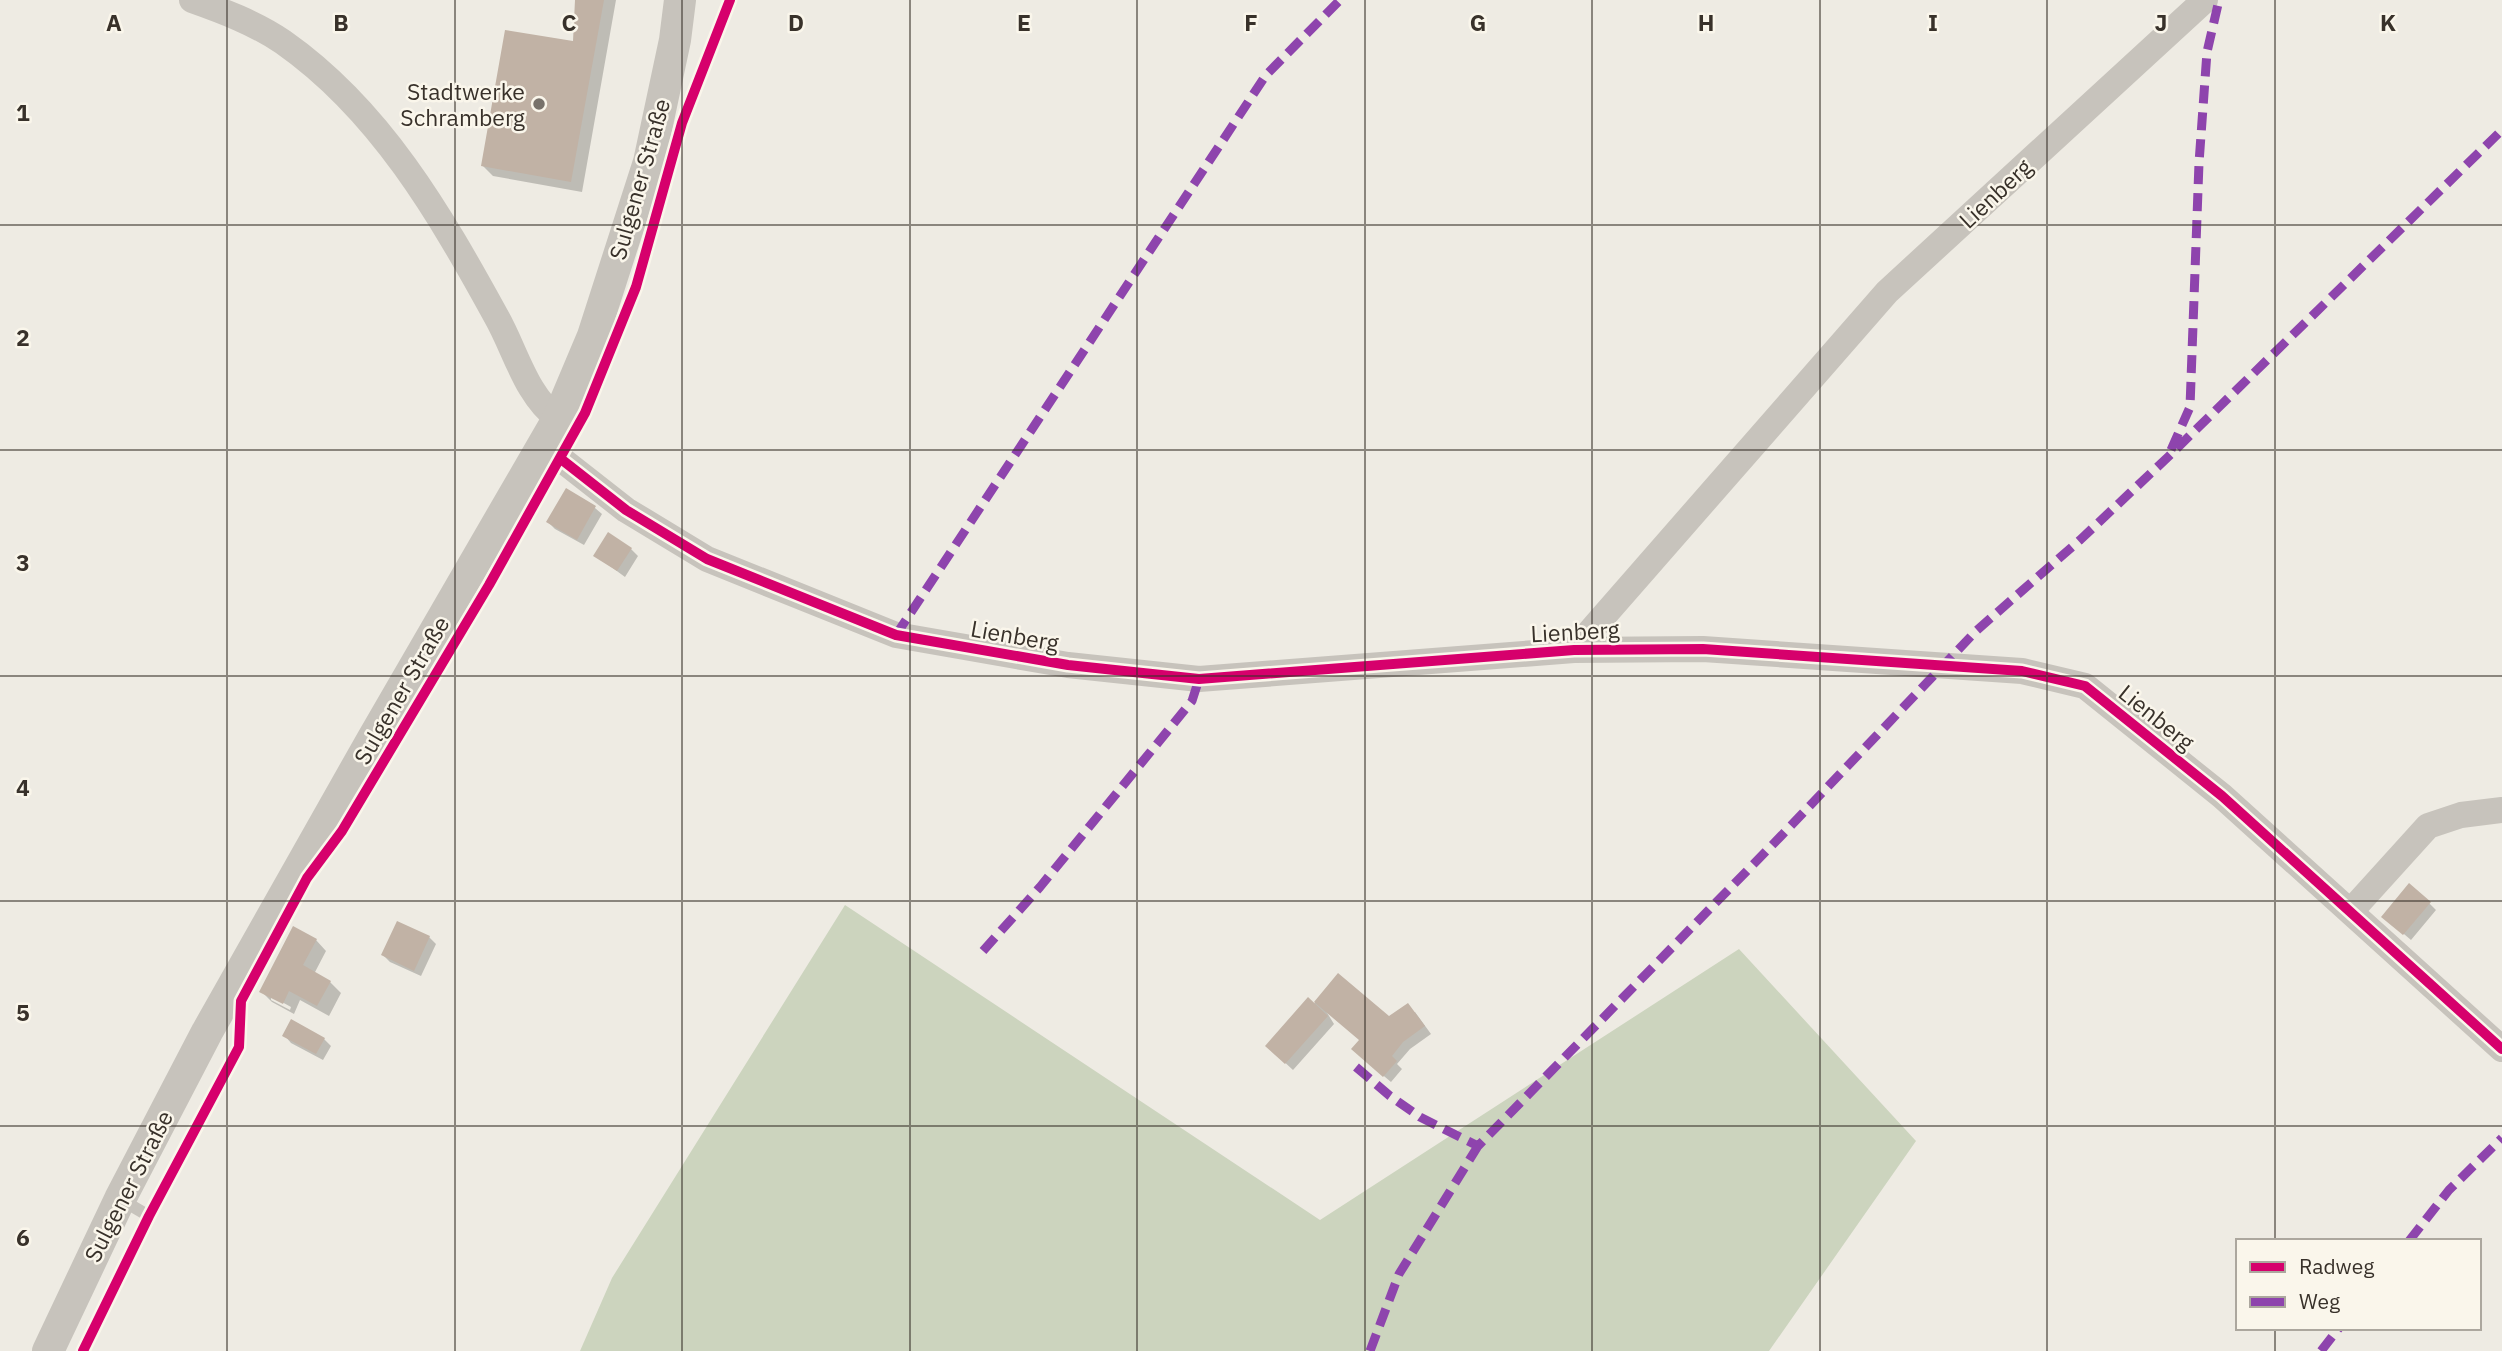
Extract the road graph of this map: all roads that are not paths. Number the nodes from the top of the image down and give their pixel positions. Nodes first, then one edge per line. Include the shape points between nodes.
1 (192, 0) edge
2 (680, 0) edge
3 (2205, 0) edge
4 (551, 432) junction
5 (1574, 650) junction
6 (2502, 810) edge
7 (2351, 911) junction
8 (2502, 1049) edge
9 (120, 1199) junction
10 (149, 1216) dead end
11 (48, 1351) edge

1 - 4 street, Lienberg via 239,18 282,42 339,89 377,131 440,216 499,320
2 - 4 street, Sulgener Straße via 649,162 593,336
3 - 5 street, Lienberg via 1888,292
4 - 5 street, Lienberg via 626,510 707,559 896,635 1068,666 1199,679
4 - 9 street, Sulgener Straße via 214,1020
5 - 7 street, Lienberg via 1703,649 1943,665 2022,671 2085,686 2222,796
6 - 7 street via 2461,815 2428,827
7 - 8 street, Lienberg
9 - 10 lane
9 - 11 street, Sulgener Straße

